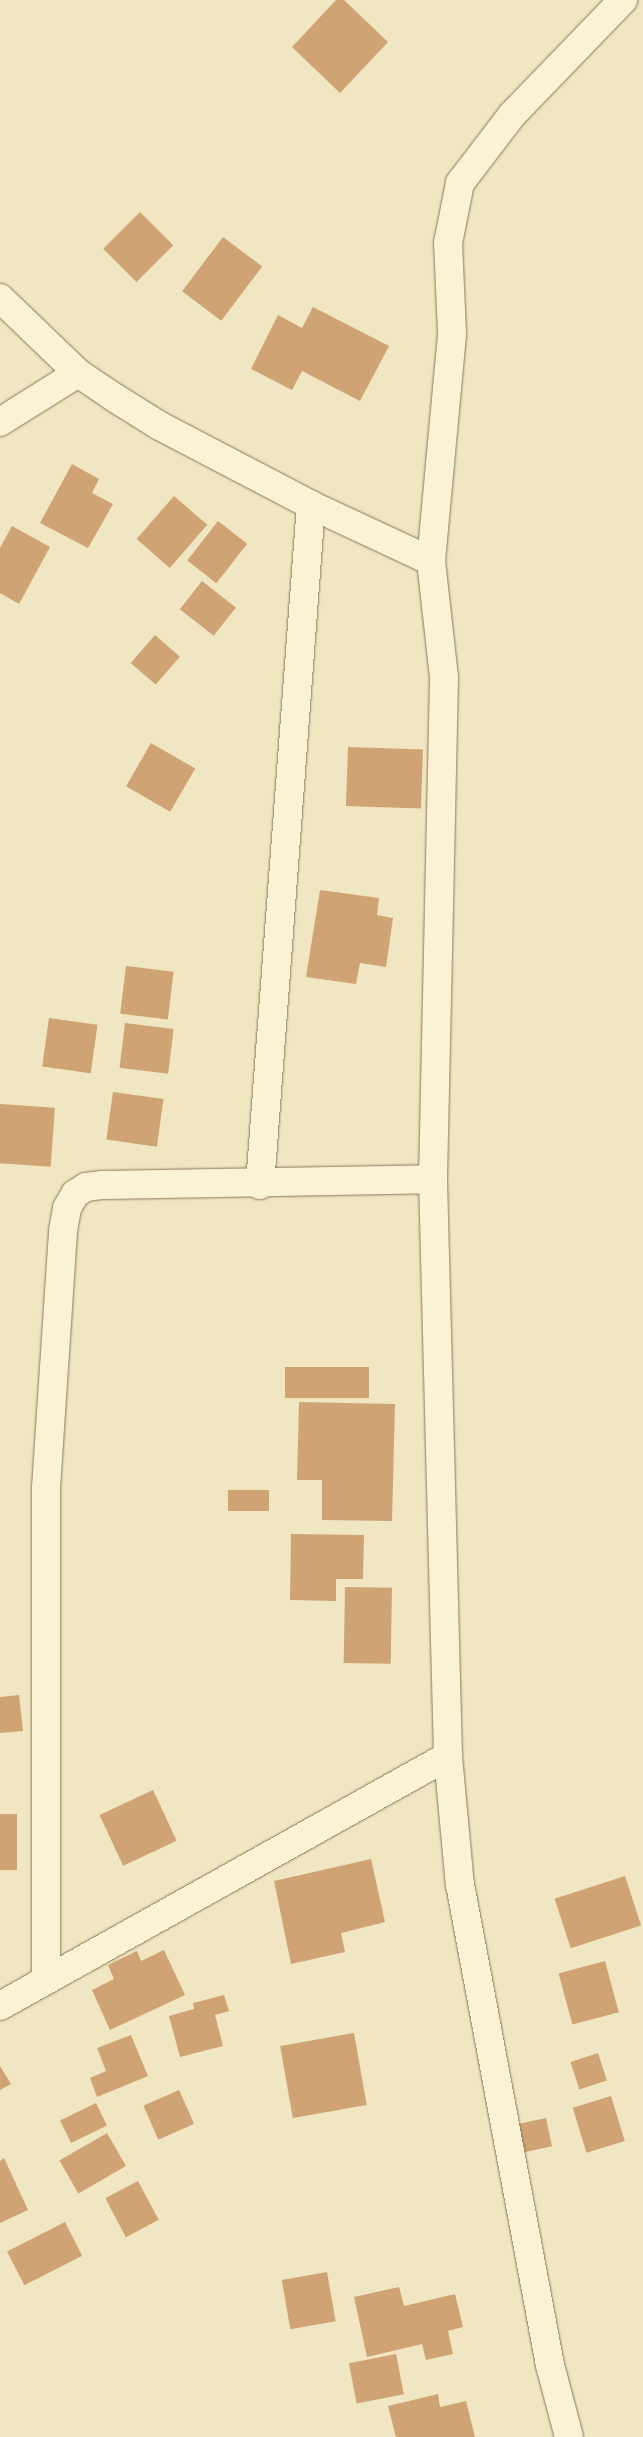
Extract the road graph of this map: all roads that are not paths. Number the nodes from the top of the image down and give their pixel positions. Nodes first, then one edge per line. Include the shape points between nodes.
1 (623, 0) edge
2 (0, 298) edge
3 (78, 373) junction
4 (0, 422) edge
5 (311, 504) junction
6 (432, 561) junction
7 (433, 1179) junction
8 (260, 1185) junction
9 (448, 1756) junction
10 (46, 1979) junction
11 (0, 2006) edge
12 (569, 2437) edge

1 - 6 street via 512,115 460,183 448,243 452,333
2 - 3 street
3 - 4 street
3 - 5 street via 160,426
5 - 6 street
5 - 8 street
6 - 7 street via 444,677
7 - 8 street
7 - 9 street
8 - 10 street via 86,1187 75,1194 67,1208 62,1231 46,1488
9 - 10 street
9 - 12 street via 460,1886 550,2365
10 - 11 street

